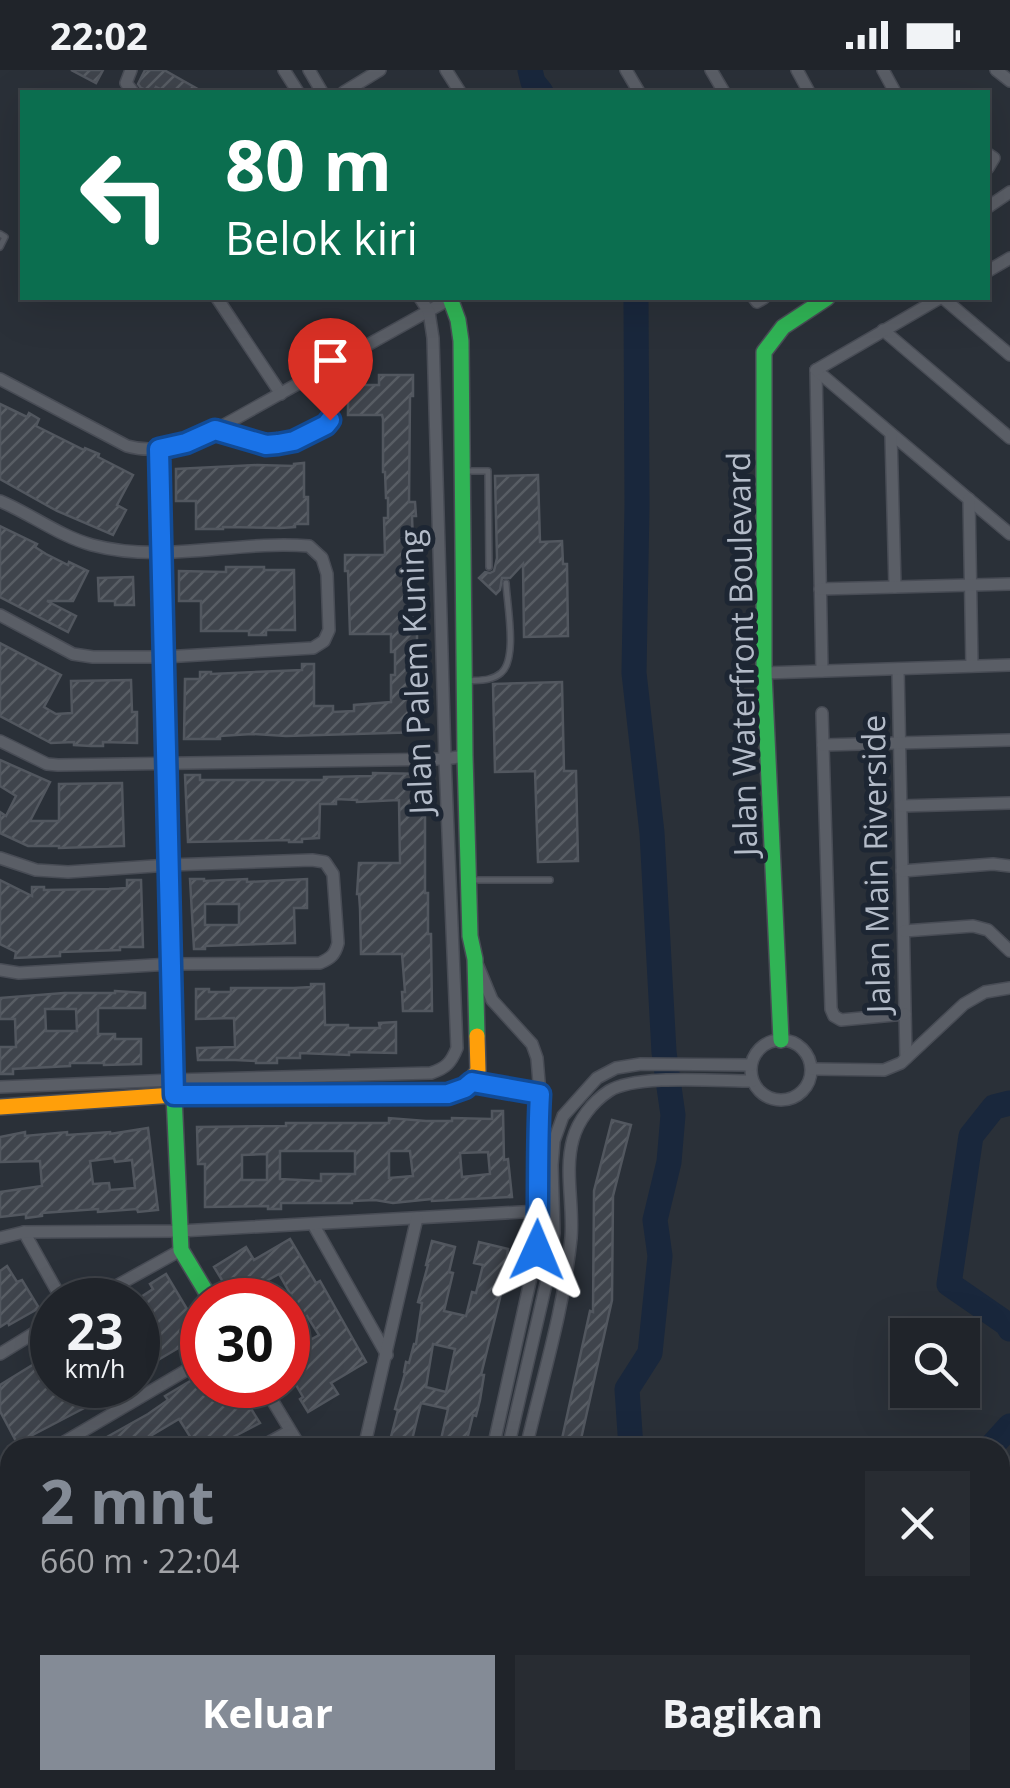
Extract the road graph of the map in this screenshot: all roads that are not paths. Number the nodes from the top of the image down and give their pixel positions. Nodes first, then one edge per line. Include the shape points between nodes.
1 (380, 70) edge
2 (996, 70) edge
3 (1010, 81) edge
4 (347, 90) edge
5 (0, 234) edge
6 (0, 247) edge
7 (999, 264) edge
8 (1010, 274) edge
9 (218, 300) edge
10 (421, 300) edge
11 (447, 300) edge
12 (451, 300) edge
13 (823, 300) edge
14 (938, 300) edge
15 (944, 300) edge
16 (429, 312) junction
17 (883, 330) junction
18 (1010, 355) edge
19 (816, 370) junction
20 (314, 375) junction
21 (0, 379) edge
22 (281, 394) junction
23 (215, 430) junction
24 (891, 434) junction
25 (1010, 438) edge
26 (159, 449) junction
27 (462, 471) junction
28 (969, 500) junction
29 (0, 502) edge
30 (1010, 534) edge
31 (162, 553) junction
32 (489, 567) dead end
33 (506, 583) dead end
34 (1010, 584) edge
35 (970, 585) junction
36 (895, 587) junction
37 (820, 589) junction
38 (0, 614) edge
39 (164, 657) junction
40 (1010, 665) edge
41 (972, 666) junction
42 (898, 668) junction
43 (822, 671) junction
44 (764, 673) junction
45 (465, 681) junction
46 (822, 713) dead end
47 (1010, 740) edge
48 (0, 741) edge
49 (900, 744) junction
50 (822, 746) junction
51 (466, 756) junction
52 (445, 759) junction
53 (166, 764) junction
54 (1010, 803) edge
55 (901, 806) junction
56 (0, 858) edge
57 (168, 865) junction
58 (1010, 866) edge
59 (902, 870) junction
60 (469, 880) junction
61 (550, 880) dead end
62 (904, 931) junction
63 (1010, 951) edge
64 (474, 959) junction
65 (171, 964) junction
66 (0, 970) edge
67 (1010, 988) edge
68 (905, 1014) junction
69 (780, 1040) junction
70 (906, 1058) junction
71 (751, 1066) junction
72 (812, 1069) junction
73 (752, 1080) junction
74 (469, 1085) junction
75 (0, 1087) edge
76 (174, 1087) junction
77 (540, 1094) junction
78 (0, 1107) edge
79 (538, 1211) junction
80 (417, 1218) junction
81 (313, 1224) junction
82 (180, 1231) junction
83 (24, 1232) junction
84 (0, 1238) edge
85 (181, 1250) junction
86 (50, 1278) edge
87 (131, 1278) edge
88 (198, 1278) edge
89 (30, 1336) edge
90 (0, 1354) edge
91 (387, 1356) junction
92 (180, 1374) edge
93 (276, 1408) edge
94 (290, 1431) junction
95 (71, 1438) edge
96 (277, 1438) edge
97 (295, 1438) edge
98 (366, 1438) edge
99 (495, 1438) edge
100 (510, 1438) edge
101 (528, 1438) edge

1 - 4 street
2 - 3 street
5 - 6 lane via 6,237
7 - 8 street
9 - 22 street
10 - 16 street, Jalan Palem Kuning
11 - 16 street
12 - 27 street, Jalan Palem Kuning via 461,341
13 - 44 street, Jalan Waterfront Boulevard via 772,335 764,352
14 - 17 street
15 - 18 street
16 - 20 street
16 - 52 street, Jalan Palem Kuning
17 - 19 street
17 - 25 street
19 - 24 street
19 - 37 street
20 - 22 street
20 - 23 street via 331,407 326,425 294,441 266,445
21 - 26 street via 127,446
22 - 23 street
23 - 26 street
24 - 28 street
24 - 36 street
26 - 31 street
27 - 32 lane via 488,471
27 - 45 street, Jalan Palem Kuning
28 - 30 street
28 - 35 street
29 - 31 street via 84,542
31 - 39 street
31 - 39 street via 309,546 327,574 329,630 313,648
33 - 45 lane via 510,659 494,678
34 - 35 street
35 - 36 street
35 - 41 street
36 - 37 street
37 - 43 street
38 - 39 street via 73,654
39 - 53 street
40 - 41 street
41 - 42 street
42 - 43 street
42 - 49 street, Jalan Main Riverside
43 - 44 street
44 - 69 street, Jalan Waterfront Boulevard
45 - 51 street, Jalan Palem Kuning
46 - 50 street
47 - 49 street
48 - 53 street via 47,764
49 - 50 street
49 - 55 street, Jalan Main Riverside
50 - 68 street via 830,1009 841,1020
51 - 52 street
51 - 60 street, Jalan Palem Kuning
52 - 53 street
52 - 76 street, Jalan Palem Kuning via 457,1048 452,1061 431,1074
53 - 57 street
54 - 55 street
55 - 59 street, Jalan Main Riverside
56 - 57 street via 49,872
57 - 65 street
57 - 65 street via 324,862 334,874 338,942 336,953 320,963
58 - 59 street
59 - 62 street, Jalan Main Riverside
60 - 61 lane
60 - 64 street, Jalan Palem Kuning
62 - 63 street via 973,926 988,930
62 - 68 street, Jalan Main Riverside
64 - 74 street, Jalan Palem Kuning via 478,1071
64 - 77 street, Jalan Palem Kuning via 492,1000 532,1044
65 - 66 street
65 - 76 street
67 - 70 street via 964,1004
68 - 70 street, Jalan Main Riverside
69 - 71 street via 761,1047
69 - 72 street via 802,1048
70 - 72 street via 884,1070
71 - 73 street
71 - 100 street via 616,1068 597,1078 562,1116 554,1141 549,1271
72 - 73 street via 810,1082 792,1099 768,1098
73 - 101 street via 622,1085 578,1124 569,1166 566,1274
74 - 76 street via 448,1094
74 - 77 street
75 - 76 street
76 - 78 street
76 - 82 street
77 - 79 street, Jalan Palem Kuning
79 - 80 street
79 - 99 street, Jalan Palem Kuning via 537,1250
80 - 81 street
80 - 91 street
81 - 82 street
81 - 91 street
82 - 83 street
82 - 85 street
83 - 84 street
83 - 86 street
85 - 87 street
85 - 88 street
89 - 90 street
91 - 98 street
92 - 95 street
93 - 94 street
94 - 96 street
94 - 97 street

